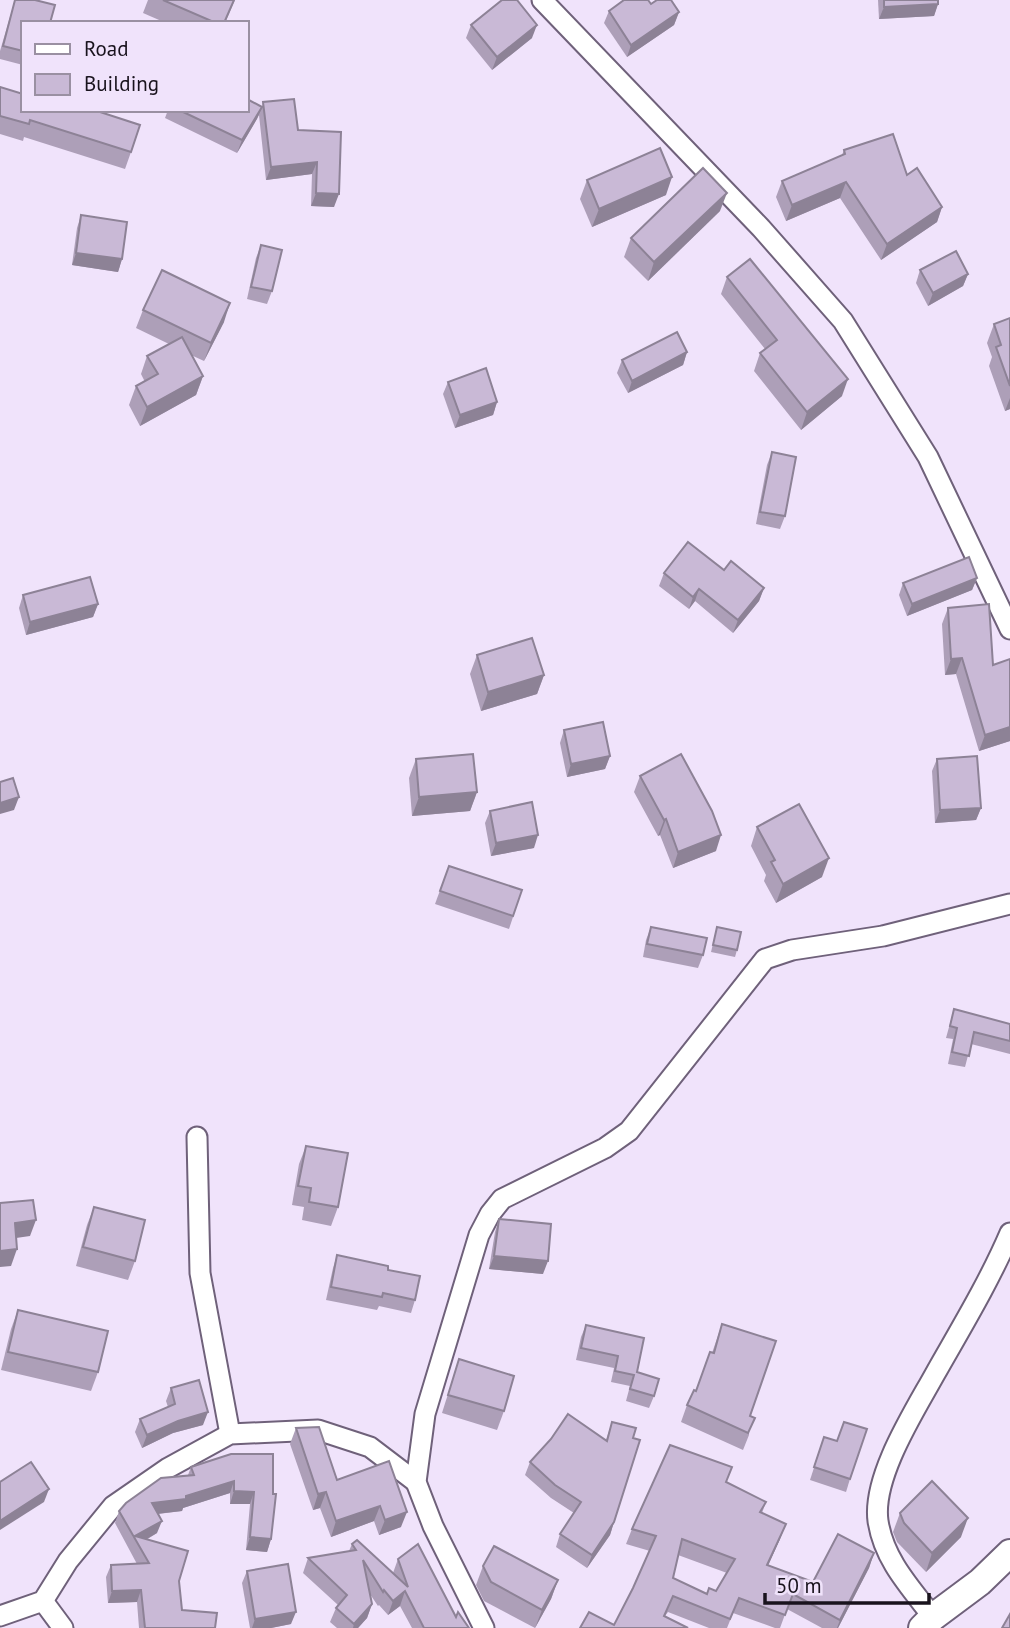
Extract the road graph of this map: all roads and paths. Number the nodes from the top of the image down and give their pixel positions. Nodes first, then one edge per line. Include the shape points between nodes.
1 (542, 0) edge
2 (1010, 629) edge
3 (1010, 904) edge
4 (197, 1137) dead end
5 (1010, 1233) edge
6 (230, 1434) junction
7 (416, 1482) junction
8 (1010, 1553) edge
9 (43, 1601) junction
10 (0, 1615) edge
11 (928, 1622) edge
12 (63, 1628) edge
13 (484, 1628) edge

1 - 2 street via 761,228 842,321 928,457
3 - 7 street via 765,959 629,1131 502,1199 479,1235 425,1415
4 - 6 street via 200,1273
5 - 11 street via 898,1441 882,1483 878,1519 887,1556
6 - 7 street via 318,1430 370,1447
6 - 9 street via 168,1468 113,1506 68,1561
7 - 13 street
8 - 11 main road
9 - 10 street
9 - 12 street

